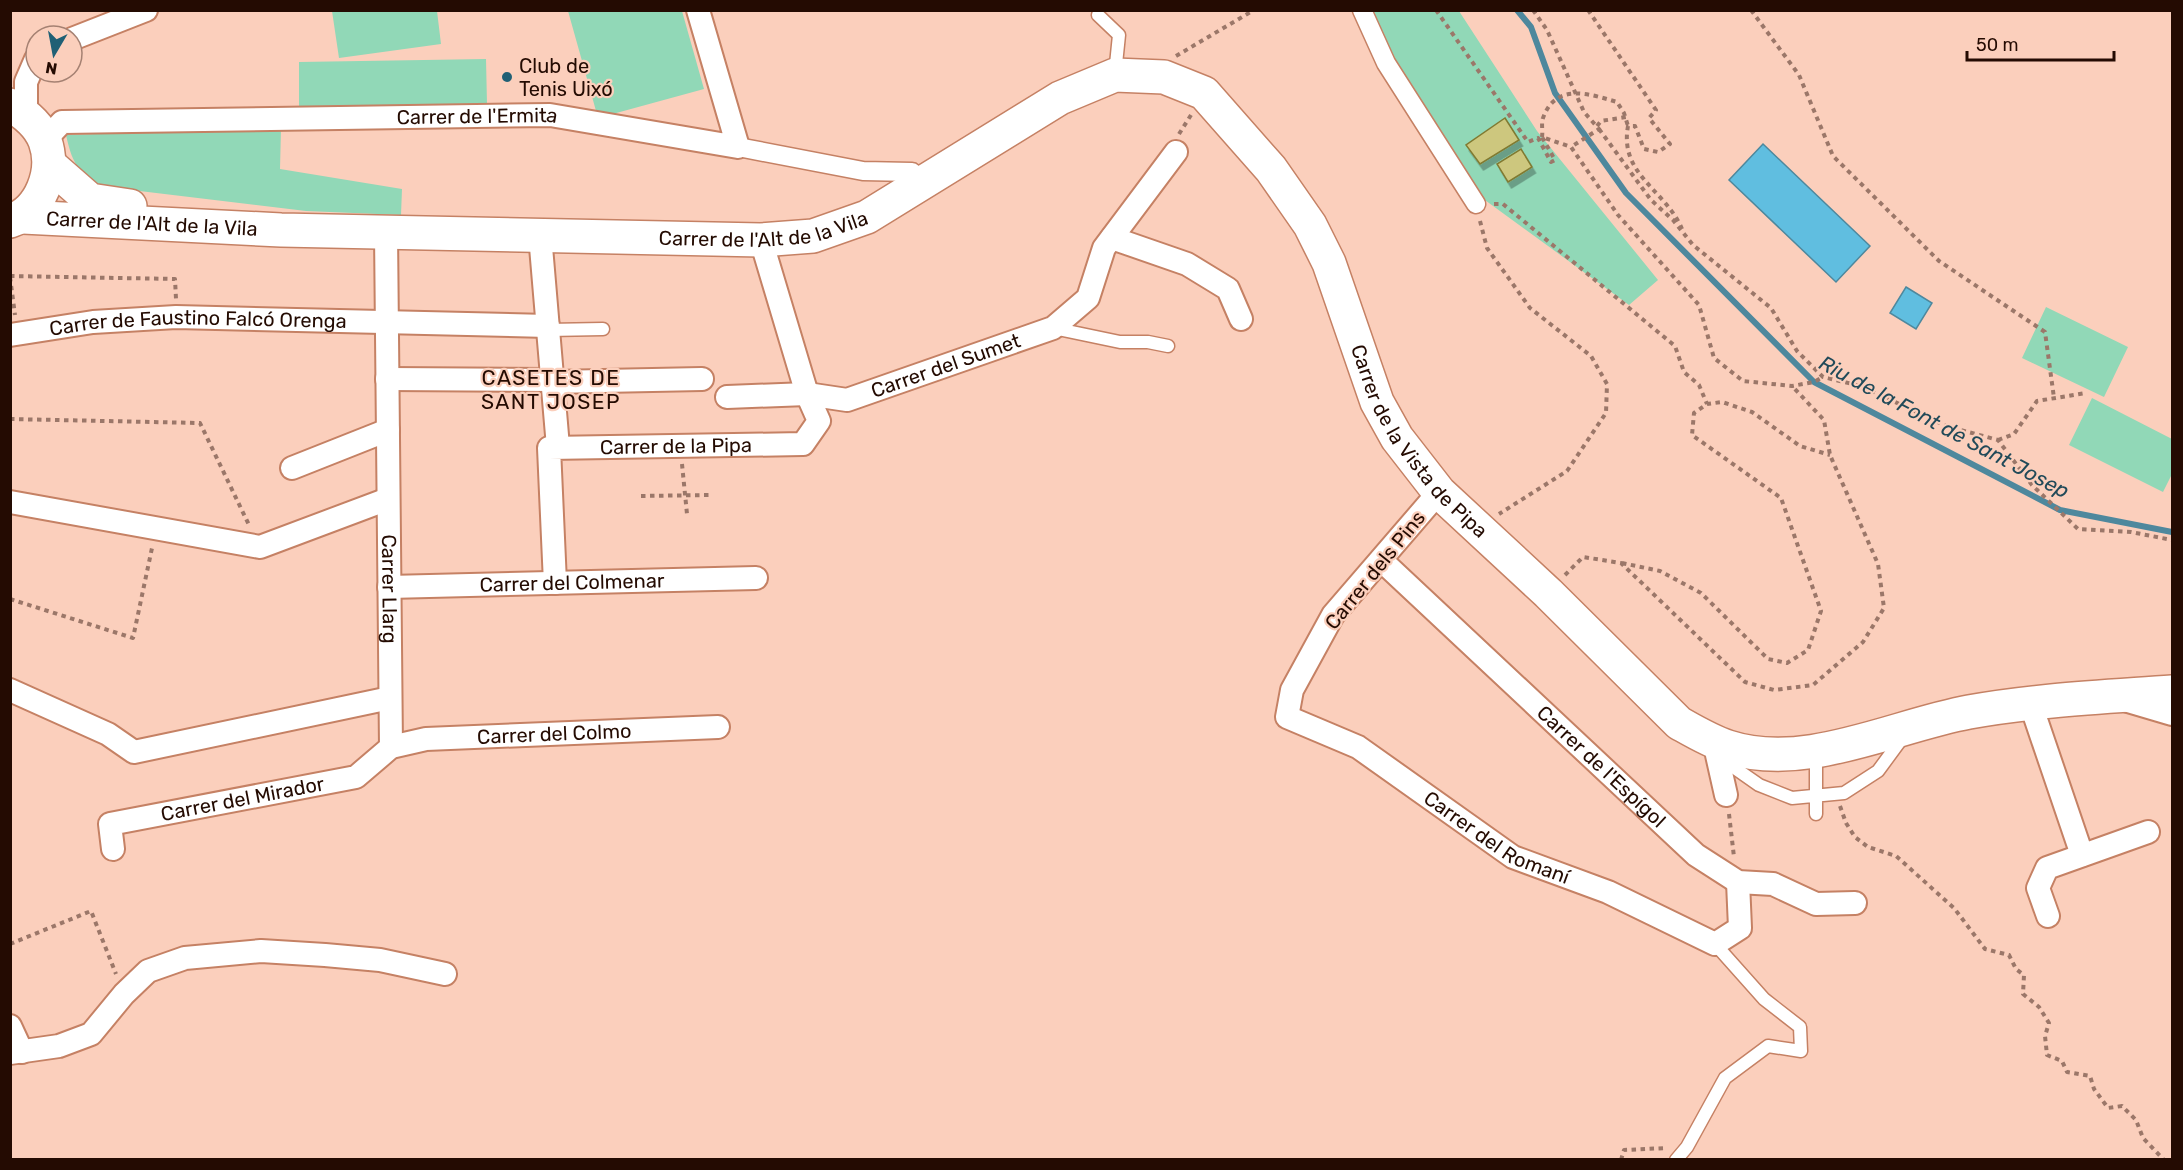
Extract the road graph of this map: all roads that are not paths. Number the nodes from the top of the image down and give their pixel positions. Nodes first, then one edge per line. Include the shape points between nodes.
1 (146, 10) edge
2 (698, 10) edge
3 (1362, 10) edge
4 (1098, 15) dead end
5 (84, 34) edge
6 (24, 65) edge
7 (10, 74) edge
8 (1115, 75) junction
9 (25, 84) edge
10 (1204, 93) joint
11 (18, 109) edge
12 (738, 147) junction
13 (47, 152) junction
14 (1176, 152) road end
15 (912, 172) dead end
16 (1476, 204) road end
17 (17, 219) edge
18 (281, 230) junction
19 (386, 232) junction
20 (540, 235) junction
21 (1112, 238) junction
22 (761, 240) junction
23 (1241, 319) dead end
24 (387, 323) junction
25 (548, 328) junction
26 (1053, 328) junction
27 (603, 329) dead end
28 (14, 335) edge
29 (1168, 346) dead end
30 (702, 379) dead end
31 (387, 380) junction
32 (553, 381) junction
33 (807, 394) junction
34 (727, 397) dead end
35 (388, 430) junction
36 (554, 448) junction
37 (292, 468) dead end
38 (1440, 492) junction
39 (388, 500) junction
40 (10, 502) edge
41 (1380, 560) junction
42 (756, 578) dead end
43 (555, 583) junction
44 (389, 586) junction
45 (10, 690) edge
46 (2172, 692) edge
47 (2113, 696) junction
48 (390, 698) junction
49 (2030, 702) junction
50 (2172, 714) edge
51 (1287, 717) joint
52 (718, 727) dead end
53 (1910, 728) junction
54 (1710, 746) junction
55 (391, 747) junction
56 (1816, 750) junction
57 (1726, 795) road end
58 (1816, 795) junction
59 (1816, 814) dead end
60 (2148, 832) dead end
61 (113, 849) dead end
62 (2082, 855) junction
63 (1738, 882) junction
64 (1855, 903) dead end
65 (2048, 916) dead end
66 (1715, 944) junction
67 (445, 974) dead end
68 (10, 1026) edge
69 (16, 1052) edge
70 (1676, 1160) edge

1 - 5 street
2 - 12 street
3 - 16 street via 1386,63
4 - 8 lane via 1119,35
6 - 7 street
8 - 10 main road, Carrer de l'Alt de la Vila via 1164,77
8 - 22 main road, Carrer de l'Alt de la Vila via 1060,98 867,217 813,236
9 - 11 street
10 - 38 main road, Carrer de la Vista de Pipa via 1271,169 1310,225 1329,263 1377,402 1397,438
11 - 13 main road, Carrer de l'Alt de la Vila
12 - 13 street, Carrer de l'Ermita via 550,115 62,122
12 - 15 street, Carrer de l'Ermita via 862,171
13 - 17 main road via 42,195
13 - 18 main road, Carrer de l'Alt de la Vila via 90,200
14 - 21 street, Carrer del Sumet
17 - 18 main road, Carrer de l'Alt de la Vila
18 - 19 main road, Carrer de l'Alt de la Vila
19 - 20 main road, Carrer de l'Alt de la Vila
19 - 24 street, Carrer Llarg
20 - 22 main road, Carrer de l'Alt de la Vila
20 - 25 street
21 - 23 street via 1187,264 1228,289
21 - 26 street, Carrer del Sumet via 1104,248 1088,298
22 - 33 street
24 - 25 street, Carrer de Faustino Falcó Orenga
24 - 28 street, Carrer de Faustino Falcó Orenga via 176,317 93,322
24 - 31 street, Carrer Llarg
25 - 27 lane
25 - 32 street
26 - 29 lane via 1120,342
26 - 33 street, Carrer del Sumet via 847,400
30 - 32 street
31 - 32 street
31 - 35 street, Carrer Llarg
32 - 36 street
33 - 34 street, Carrer del Sumet
33 - 36 street, Carrer de la Pipa via 819,421 803,444
35 - 37 street
35 - 39 street, Carrer Llarg
36 - 43 street
38 - 41 street, Carrer dels Pins
38 - 54 main road, Carrer de la Vista de Pipa via 1679,723
39 - 40 street via 260,547
39 - 44 street, Carrer Llarg
41 - 51 street, Carrer dels Pins via 1333,615 1292,690
41 - 63 street, Carrer de l'Espígol via 1696,855
42 - 43 street, Carrer del Colmenar
43 - 44 street, Carrer del Colmenar
44 - 48 street, Carrer Llarg
45 - 48 street via 108,734 134,752
46 - 47 main road, Carrer de la Vista de Pipa
47 - 49 main road, Carrer de la Vista de Pipa
47 - 50 street
48 - 55 street, Carrer Llarg
49 - 53 main road, Carrer de la Vista de Pipa via 1966,712
49 - 62 street
51 - 66 street, Carrer del Romaní via 1358,747 1513,857 1608,892
52 - 55 street, Carrer del Colmo via 426,739
53 - 56 main road, Carrer de la Vista de Pipa
53 - 58 lane, Carrer de la Vista de Pipa via 1878,771 1844,793
54 - 56 main road, Carrer de la Vista de Pipa via 1786,754
54 - 57 street
54 - 58 lane, Carrer de la Vista de Pipa via 1759,785 1791,798
55 - 61 street, Carrer del Mirador via 356,777 110,824
56 - 58 lane
58 - 59 lane
60 - 62 street
62 - 65 street via 2047,868 2038,888
63 - 64 street, Carrer de l'Espígol via 1773,884 1816,904
63 - 66 street via 1740,928
66 - 70 lane via 1764,999 1800,1027 1801,1051 1768,1046 1725,1078 1687,1148
67 - 69 street via 380,960 261,951 185,958 148,971 91,1034 59,1046
68 - 69 street

